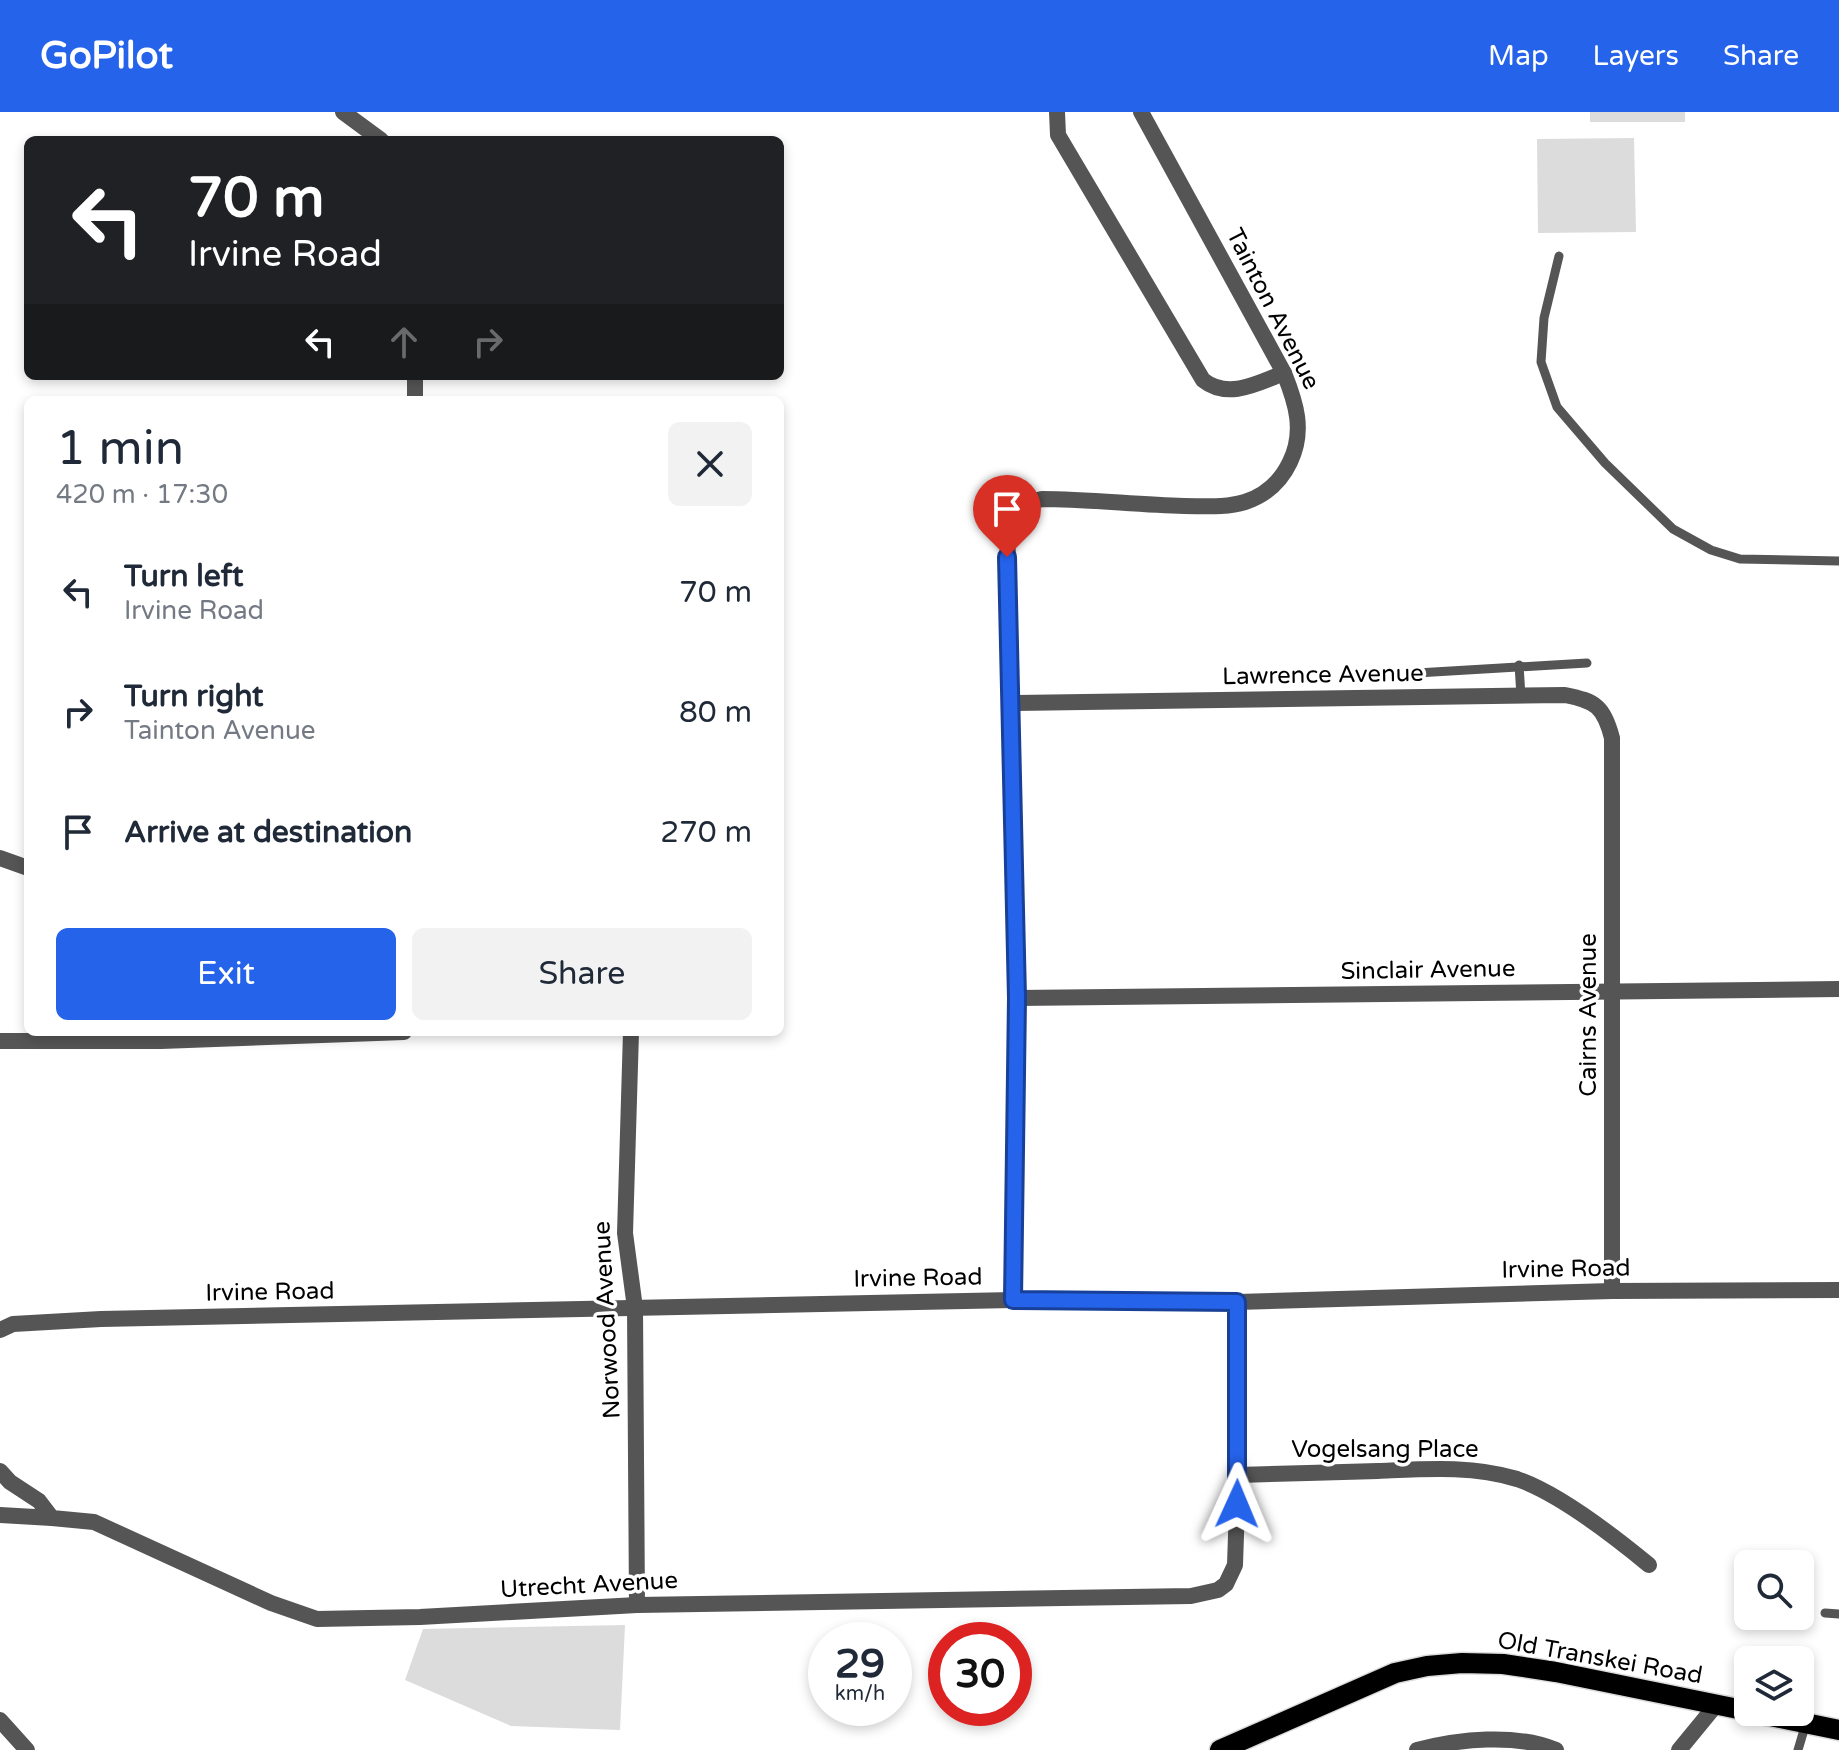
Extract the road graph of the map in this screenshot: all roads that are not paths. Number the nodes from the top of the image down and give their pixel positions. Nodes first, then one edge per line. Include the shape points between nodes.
1 (343, 112) edge
2 (1057, 112) edge
3 (1141, 112) edge
4 (376, 136) edge
5 (1559, 256) dead end
6 (1284, 373) junction
7 (1839, 561) edge
8 (1587, 663) dead end
9 (1519, 665) junction
10 (1400, 674) dead end
11 (1521, 696) junction
12 (1011, 703) junction
13 (1612, 738) joint
14 (0, 858) edge
15 (24, 867) edge
16 (1839, 989) edge
17 (1610, 991) junction
18 (1017, 998) junction
19 (264, 1036) edge
20 (631, 1036) edge
21 (0, 1041) edge
22 (1839, 1290) edge
23 (1612, 1291) junction
24 (1013, 1300) junction
25 (1237, 1302) junction
26 (635, 1308) junction
27 (0, 1330) edge
28 (0, 1471) edge
29 (1238, 1475) junction
30 (0, 1515) edge
31 (52, 1518) junction
32 (1649, 1565) dead end
33 (637, 1605) junction
34 (1825, 1613) dead end
35 (1839, 1614) edge
36 (1716, 1705) junction
37 (1734, 1709) edge
38 (0, 1720) edge
39 (1814, 1725) edge
40 (1805, 1726) edge
41 (1839, 1730) edge
42 (27, 1750) edge
43 (1220, 1750) edge
44 (1417, 1750) edge
45 (1556, 1750) edge
46 (1679, 1750) edge
47 (1798, 1750) edge

1 - 4 street
2 - 6 street via 1058,135 1203,380 1235,390
3 - 6 street, Tainton Avenue
5 - 7 lane via 1544,318 1541,362 1557,407 1605,463 1673,529 1711,550 1740,559
6 - 12 street, Tainton Avenue via 1298,416 1296,440 1280,479 1261,495 1215,506 1042,499 1010,512 1006,528
8 - 9 lane
9 - 10 lane
9 - 11 lane
11 - 12 street, Lawrence Avenue
11 - 13 street, Lawrence Avenue via 1565,695 1594,703
12 - 18 street, Tainton Avenue
13 - 17 street, Cairns Avenue
14 - 15 street
16 - 17 street, Sinclair Avenue
17 - 18 street, Sinclair Avenue
17 - 23 street, Cairns Avenue
18 - 24 street, Tainton Avenue
19 - 21 street
20 - 26 street, Norwood Avenue via 625,1233
22 - 23 street, Irvine Road
23 - 25 street, Irvine Road
24 - 25 street, Irvine Road
24 - 26 street, Irvine Road
25 - 29 street
26 - 27 street, Irvine Road via 101,1319 13,1324
26 - 33 street, Norwood Avenue
28 - 31 street
29 - 32 street, Vogelsang Place via 1433,1469 1497,1474 1548,1495 1613,1535
29 - 33 street, Utrecht Avenue via 1235,1565 1218,1590 1178,1597
30 - 31 street, Utrecht Avenue
31 - 33 street, Utrecht Avenue via 94,1522 317,1619
34 - 35 lane
36 - 37 main road, Old Transkei Road
36 - 43 main road, Old Transkei Road via 1503,1664 1427,1666 1351,1690
36 - 46 street
38 - 42 street
39 - 41 main road, Old Transkei Road
40 - 47 lane
44 - 45 street via 1485,1740

